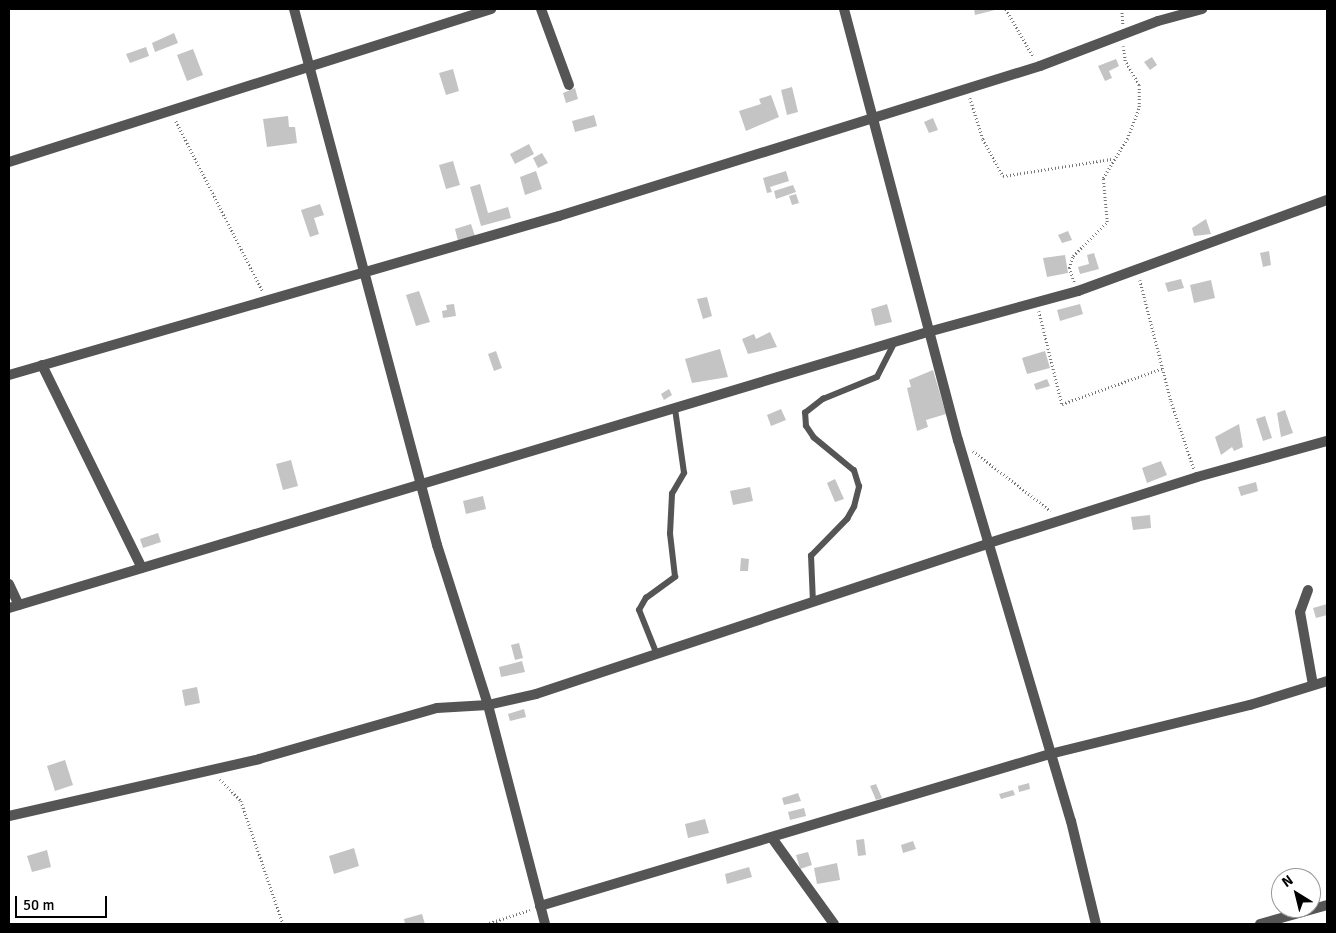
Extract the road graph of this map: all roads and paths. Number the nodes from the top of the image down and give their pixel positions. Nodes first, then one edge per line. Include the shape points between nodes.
1 (294, 9) edge
2 (491, 9) edge
3 (540, 9) edge
4 (844, 9) edge
5 (1006, 9) edge
6 (1202, 9) edge
7 (1127, 35) junction
8 (308, 65) junction
9 (1040, 66) junction
10 (569, 85) dead end
11 (967, 89) junction
12 (172, 110) junction
13 (873, 116) junction
14 (1112, 159) junction
15 (9, 162) edge
16 (1327, 200) edge
17 (1138, 268) junction
18 (364, 270) junction
19 (1078, 291) junction
20 (268, 300) junction
21 (1038, 303) junction
22 (928, 332) junction
23 (894, 343) junction
24 (42, 366) junction
25 (1163, 368) junction
26 (9, 375) edge
27 (675, 409) junction
28 (958, 440) junction
29 (1327, 441) edge
30 (1197, 477) junction
31 (422, 482) junction
32 (1063, 519) junction
33 (986, 544) junction
34 (142, 568) junction
35 (9, 584) edge
36 (1308, 590) dead end
37 (813, 602) junction
38 (14, 606) edge
39 (657, 655) junction
40 (1327, 681) edge
41 (1313, 685) junction
42 (488, 705) junction
43 (1050, 754) junction
44 (208, 768) junction
45 (9, 816) edge
46 (772, 838) junction
47 (1327, 905) edge
48 (540, 906) junction
49 (283, 924) edge
50 (486, 924) edge
51 (545, 924) edge
52 (834, 924) edge
53 (1096, 924) edge
54 (1260, 924) edge

1 - 8 street
2 - 8 street
3 - 10 street
4 - 13 street
5 - 9 path
6 - 7 street via 1158,21
7 - 9 street
7 - 14 path via 1122,54 1138,82 1140,100 1127,139
8 - 12 street
8 - 18 street
9 - 11 street
11 - 13 street
11 - 14 path via 983,140 1003,176
12 - 15 street
12 - 20 path via 236,243
13 - 18 street via 558,216
13 - 22 street
14 - 19 path via 1103,178 1107,222 1077,250 1070,264
16 - 17 street
17 - 19 street
17 - 25 path
18 - 20 street
18 - 31 street
19 - 21 street
20 - 24 street
21 - 22 street
21 - 25 path via 1062,404
22 - 23 street
22 - 28 street
23 - 27 street
23 - 37 lane via 878,377 823,399 805,413 806,426 814,438 854,471 859,487 847,519 811,556
24 - 26 street
24 - 34 street
25 - 30 path
27 - 31 street
27 - 39 lane via 684,473 672,494 670,534 675,577 671,583 646,598 639,609
28 - 32 path
28 - 33 street
29 - 30 street
30 - 32 street
31 - 34 street
31 - 42 street via 437,545
32 - 33 street
33 - 37 street
33 - 43 street
34 - 38 street
35 - 38 street
36 - 41 street via 1300,612
37 - 39 street
39 - 42 street via 536,694
40 - 41 street
41 - 43 street via 1250,705
42 - 44 street via 437,708 259,759
42 - 48 street
43 - 46 street
43 - 53 street via 1071,821
44 - 45 street
44 - 49 path via 241,801
46 - 48 street
46 - 52 street
47 - 54 street
48 - 50 path
48 - 51 street

